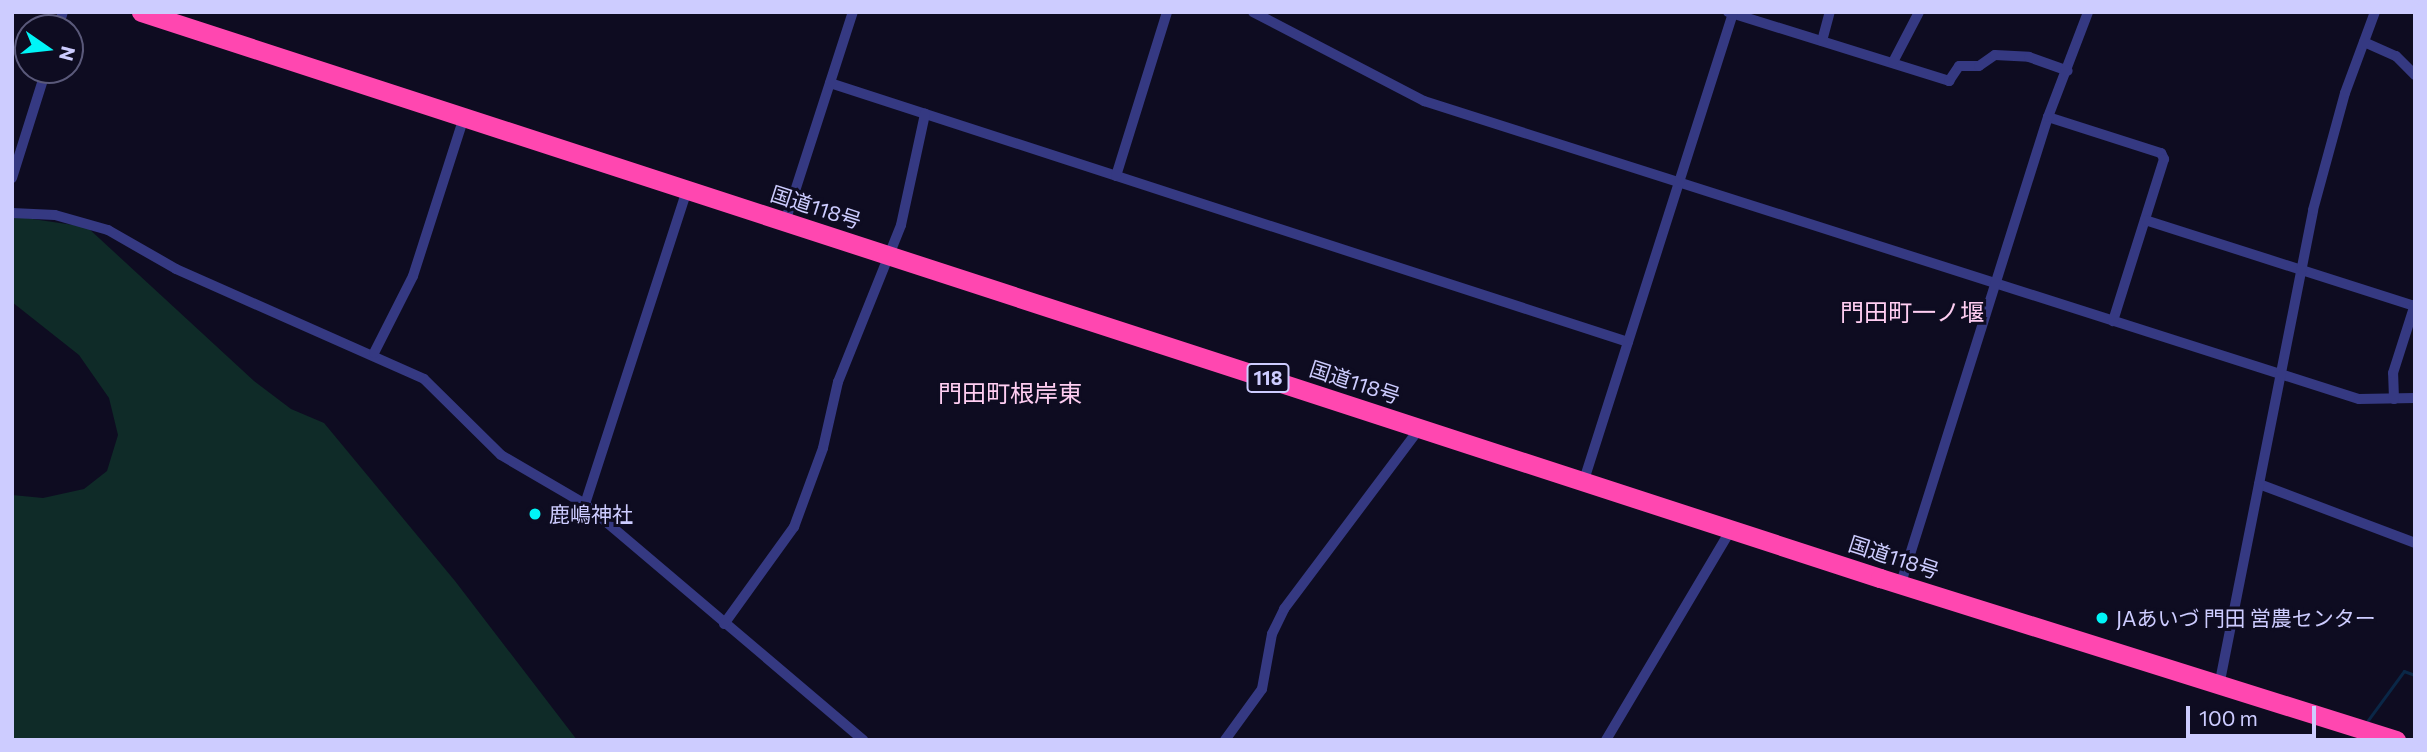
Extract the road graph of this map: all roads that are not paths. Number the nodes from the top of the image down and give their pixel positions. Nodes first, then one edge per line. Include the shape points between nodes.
1 (141, 12) edge
2 (853, 12) edge
3 (1167, 12) edge
4 (1253, 12) edge
5 (1830, 12) edge
6 (1919, 12) edge
7 (2088, 12) edge
8 (2375, 12) edge
9 (1731, 13) edge
10 (1822, 41) junction
11 (2364, 42) junction
12 (1893, 62) junction
13 (2068, 71) junction
14 (2415, 75) edge
15 (830, 83) junction
16 (42, 84) edge
17 (925, 114) junction
18 (464, 117) junction
19 (2048, 117) junction
20 (1116, 176) junction
21 (12, 178) edge
22 (1679, 183) junction
23 (687, 190) junction
24 (12, 213) edge
25 (2145, 220) junction
26 (785, 222) junction
27 (890, 255) junction
28 (2303, 267) junction
29 (1996, 283) junction
30 (2415, 305) edge
31 (2113, 321) junction
32 (1628, 342) junction
33 (374, 353) junction
34 (2281, 374) junction
35 (2415, 398) edge
36 (2394, 400) junction
37 (1420, 428) junction
38 (1584, 480) junction
39 (2259, 484) junction
40 (584, 505) junction
41 (1732, 528) junction
42 (2415, 543) edge
43 (1901, 583) junction
44 (724, 624) junction
45 (2219, 687) junction
46 (2386, 738) edge
47 (863, 740) edge
48 (1225, 740) edge
49 (1606, 740) edge

1 - 18 highway, 国道118号 / 118
2 - 15 street
3 - 20 street
4 - 22 street via 1424,101
5 - 10 street
6 - 12 street
7 - 13 street
8 - 11 street
9 - 10 street
9 - 22 street
10 - 12 street
11 - 14 street via 2396,56
11 - 28 street via 2326,153
12 - 13 street via 1949,81 1959,66 1979,66 1995,55 2029,57
13 - 19 street
15 - 17 street
15 - 26 street
16 - 21 street
17 - 20 street
17 - 27 street
18 - 23 highway, 国道118号 / 118
18 - 33 street via 413,275
19 - 25 street via 2161,153 2164,159
19 - 29 street
20 - 32 street
22 - 29 street
22 - 32 street
23 - 26 highway, 国道118号 / 118
23 - 40 street
24 - 33 street via 55,215 108,230 263,309
25 - 28 street
25 - 31 street
26 - 27 highway, 国道118号 / 118
27 - 37 highway, 国道118号 / 118
27 - 44 street via 838,382 823,448 794,527
28 - 30 street
28 - 34 street
29 - 31 street
29 - 43 street
30 - 36 street via 2393,373
31 - 34 street
32 - 38 street
33 - 40 street via 439,391 501,455
34 - 36 street via 2359,399
34 - 39 street
35 - 36 street
37 - 38 highway, 国道118号 / 118
37 - 48 street via 1284,609 1272,634 1262,689
38 - 41 highway, 国道118号 / 118
39 - 42 street
39 - 45 street
40 - 44 street
41 - 43 highway, 国道118号 / 118
41 - 49 street
43 - 45 highway, 国道118号 / 118
44 - 47 street
45 - 46 highway, 国道118号 / 118

